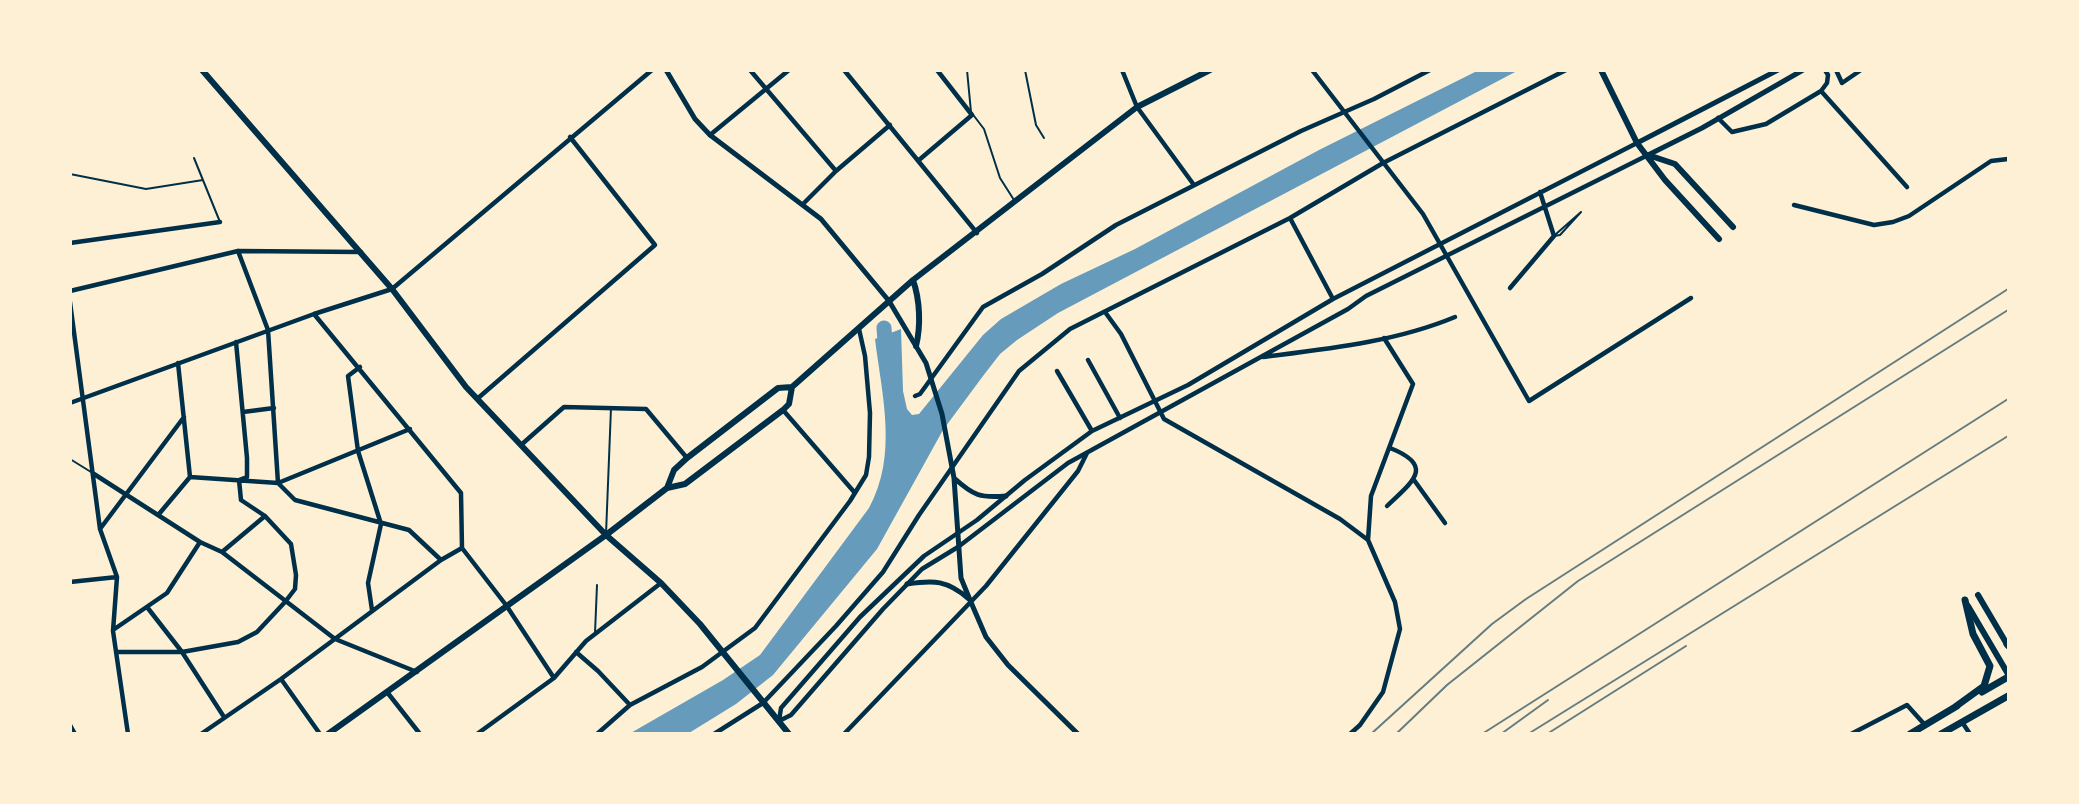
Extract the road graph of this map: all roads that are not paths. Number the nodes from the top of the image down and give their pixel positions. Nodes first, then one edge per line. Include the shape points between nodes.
1 (202, 70) edge
2 (652, 70) edge
3 (666, 70) edge
4 (750, 70) edge
5 (789, 70) edge
6 (844, 70) edge
7 (937, 70) edge
8 (967, 70) edge
9 (1025, 70) edge
10 (1122, 70) edge
11 (1210, 70) edge
12 (1312, 70) edge
13 (1430, 70) edge
14 (1566, 70) edge
15 (1601, 70) edge
16 (1778, 70) edge
17 (1803, 70) edge
18 (1825, 70) edge
19 (1836, 70) edge
20 (1861, 70) edge
21 (765, 90) junction
22 (1821, 91) junction
23 (1137, 107) junction
24 (971, 112) junction
25 (1346, 114) junction
26 (1718, 118) junction
27 (890, 125) junction
28 (710, 135) junction
29 (570, 137) junction
30 (1044, 138) dead end
31 (1637, 143) junction
32 (1648, 155) junction
33 (194, 158) dead end
34 (2008, 159) edge
35 (919, 160) junction
36 (1381, 161) junction
37 (836, 171) junction
38 (70, 174) edge
39 (203, 180) junction
40 (1194, 185) junction
41 (1906, 187) dead end
42 (1540, 192) junction
43 (1016, 202) junction
44 (803, 204) junction
45 (1546, 204) junction
46 (1794, 205) dead end
47 (1290, 218) junction
48 (220, 222) joint
49 (1733, 227) dead end
50 (978, 233) junction
51 (1554, 236) junction
52 (1719, 239) dead end
53 (70, 243) edge
54 (1441, 244) junction
55 (238, 251) junction
56 (361, 252) junction
57 (1447, 256) junction
58 (914, 280) junction
59 (1510, 288) dead end
60 (392, 289) junction
61 (70, 291) edge
62 (1691, 298) dead end
63 (1333, 299) junction
64 (889, 301) junction
65 (70, 302) edge
66 (1105, 312) junction
67 (314, 314) junction
68 (1455, 317) dead end
69 (859, 329) junction
70 (268, 330) junction
71 (1384, 338) junction
72 (236, 342) junction
73 (916, 346) junction
74 (1260, 358) junction
75 (1088, 360) dead end
76 (178, 363) junction
77 (360, 367) junction
78 (1057, 371) dead end
79 (792, 387) junction
80 (915, 396) dead end
81 (83, 398) junction
82 (477, 399) junction
83 (1155, 401) junction
84 (70, 402) edge
85 (274, 408) junction
86 (611, 408) junction
87 (783, 410) junction
88 (243, 412) junction
89 (1160, 412) junction
90 (184, 417) junction
91 (1120, 418) junction
92 (410, 429) junction
93 (1092, 431) junction
94 (520, 446) junction
95 (1390, 448) junction
96 (358, 451) junction
97 (1088, 451) junction
98 (687, 458) junction
99 (70, 459) edge
100 (94, 474) junction
101 (190, 477) junction
102 (954, 478) junction
103 (238, 480) junction
104 (1414, 480) junction
105 (278, 483) junction
106 (667, 488) junction
107 (855, 493) junction
108 (126, 494) junction
109 (1006, 496) junction
110 (1387, 506) dead end
111 (159, 514) junction
112 (265, 516) junction
113 (1445, 523) dead end
114 (381, 525) junction
115 (100, 529) junction
116 (957, 534) junction
117 (606, 535) junction
118 (1368, 540) junction
119 (200, 542) junction
120 (957, 547) junction
121 (462, 548) junction
122 (222, 552) junction
123 (441, 560) junction
124 (117, 577) junction
125 (70, 582) edge
126 (661, 583) junction
127 (908, 584) junction
128 (597, 585) dead end
129 (1978, 595) dead end
130 (970, 600) junction
131 (1965, 600) joint
132 (285, 602) junction
133 (506, 605) junction
134 (147, 607) junction
135 (372, 610) junction
136 (113, 631) junction
137 (595, 633) junction
138 (335, 639) junction
139 (2008, 645) edge
140 (118, 652) junction
141 (182, 652) junction
142 (576, 652) junction
143 (723, 653) junction
144 (417, 672) junction
145 (2008, 675) edge
146 (554, 678) junction
147 (281, 679) junction
148 (387, 692) junction
149 (2008, 696) edge
150 (763, 703) junction
151 (630, 705) junction
152 (1955, 707) junction
153 (224, 717) junction
154 (778, 721) junction
155 (1962, 722) junction
156 (70, 725) edge
157 (1925, 725) junction
158 (75, 734) edge
159 (128, 734) edge
160 (201, 734) edge
161 (320, 734) edge
162 (328, 734) edge
163 (420, 734) edge
164 (477, 734) edge
165 (597, 734) edge
166 (714, 734) edge
167 (789, 734) edge
168 (844, 734) edge
169 (1078, 734) edge
170 (1350, 734) edge
171 (1851, 734) edge
172 (1910, 734) edge
173 (1941, 734) edge
174 (1970, 734) edge

1 - 56 main road
2 - 29 street
3 - 28 street
4 - 21 street
5 - 21 street
6 - 27 street
7 - 24 street
8 - 24 lane
9 - 30 lane via 1036,124
10 - 23 street
11 - 23 main road
12 - 25 street
13 - 25 street
14 - 36 street
15 - 31 main road
16 - 31 street
17 - 26 street
18 - 22 street via 1827,83
19 - 20 street via 1842,83
21 - 28 street
21 - 37 street
22 - 26 street via 1766,124 1732,132
22 - 41 street
23 - 40 street
23 - 43 main road
24 - 35 street
24 - 43 lane via 984,129 1000,177
25 - 36 street
25 - 40 street via 1300,131
26 - 32 street
27 - 35 street
27 - 37 street
28 - 44 street
29 - 60 street
29 - 82 street via 655,245
31 - 32 main road
31 - 42 street
32 - 45 street
32 - 49 main road via 1675,164
32 - 52 main road via 1665,180
33 - 39 lane
34 - 46 street via 1990,161 1909,216 1893,222 1874,225
35 - 50 street
36 - 47 street
36 - 54 street
37 - 44 street
38 - 39 lane via 146,189
39 - 48 lane
40 - 80 street via 1116,225 984,307
42 - 45 street
42 - 54 street
43 - 50 main road
44 - 64 street via 842,242
45 - 51 street
45 - 57 street
47 - 63 street
47 - 66 street
48 - 53 street
50 - 58 main road
51 - 51 lane via 1560,234 1581,212 1576,214
51 - 59 street
54 - 57 street
54 - 63 street
55 - 56 street
55 - 61 street
55 - 70 street
56 - 60 main road
57 - 62 street via 1529,401
57 - 74 street via 1366,296
58 - 64 main road
58 - 73 main road via 920,299
60 - 67 street
60 - 82 main road
63 - 83 street
64 - 69 main road
64 - 73 street
65 - 81 street
66 - 83 street via 1121,334
66 - 150 street via 1064,333 1019,371 883,572
67 - 70 street
67 - 77 street
68 - 71 street via 1425,330
69 - 79 main road
69 - 107 street via 870,413 869,457 866,475
70 - 72 street
70 - 85 street
71 - 74 street
71 - 95 street via 1413,384
72 - 76 street
72 - 88 street
73 - 102 street via 926,363 950,446
74 - 89 street
75 - 91 street
76 - 81 street
76 - 90 street
77 - 92 street
77 - 96 street via 348,376
78 - 93 street
79 - 87 main road via 789,404
79 - 98 main road via 778,388
81 - 84 street
81 - 100 street
82 - 94 main road
83 - 89 street
83 - 91 street
85 - 88 street
85 - 105 street
86 - 94 street via 564,407
86 - 98 street via 646,409
86 - 117 lane
87 - 106 main road via 685,484
87 - 107 street
88 - 103 street via 247,477
89 - 97 street
89 - 118 street via 1164,419 1340,519
90 - 101 street
90 - 108 street
91 - 93 street
92 - 96 street
92 - 121 street via 460,493
93 - 109 street
94 - 117 main road
95 - 104 street via 1414,460
95 - 118 street via 1371,496
96 - 105 street
96 - 114 street
97 - 120 street
97 - 130 street via 1078,471 986,586
98 - 106 main road via 674,470
99 - 100 lane
100 - 108 street
100 - 115 street
101 - 103 street
101 - 111 street
102 - 109 street via 983,498
102 - 116 street
103 - 105 street
103 - 112 street via 240,500
104 - 110 street
104 - 113 street
105 - 114 street via 296,500
106 - 117 main road
107 - 143 street via 755,628
108 - 111 street
108 - 115 street
109 - 116 street
111 - 119 street
112 - 122 street
112 - 132 street via 291,544 296,562 295,589
114 - 123 street via 409,530
114 - 135 street via 368,583
115 - 124 street
116 - 120 street
116 - 154 street via 924,556 860,617 781,708
117 - 126 main road
117 - 133 main road
118 - 170 street via 1395,602 1400,630 1383,692
119 - 122 street
119 - 134 street via 166,593
120 - 127 street via 922,569
120 - 130 street
121 - 123 street
121 - 133 street
122 - 132 street
123 - 135 street
124 - 125 street
124 - 136 street
126 - 137 street
126 - 143 main road
127 - 130 street via 934,580
127 - 154 street via 791,715
128 - 137 lane
129 - 139 main road
130 - 168 street
130 - 169 street via 986,637 1008,665
131 - 145 main road
131 - 152 main road via 1973,634 1990,666 1984,686
132 - 138 street
132 - 141 street via 257,632 238,642
133 - 144 main road
133 - 146 street
134 - 136 street
134 - 141 street
135 - 138 street
136 - 140 street
137 - 142 street
138 - 144 street
138 - 147 street
140 - 141 street
140 - 159 street
141 - 153 street
142 - 146 street
142 - 151 street
143 - 150 main road
143 - 151 street
144 - 148 main road
145 - 152 main road
146 - 164 street
147 - 153 street
147 - 161 street
148 - 162 main road
148 - 163 street
149 - 155 main road
150 - 154 main road
150 - 166 street
151 - 165 street
152 - 157 main road
153 - 160 street
154 - 167 main road
155 - 173 main road
155 - 174 street
156 - 158 street
157 - 171 street via 1907,705
157 - 172 main road

